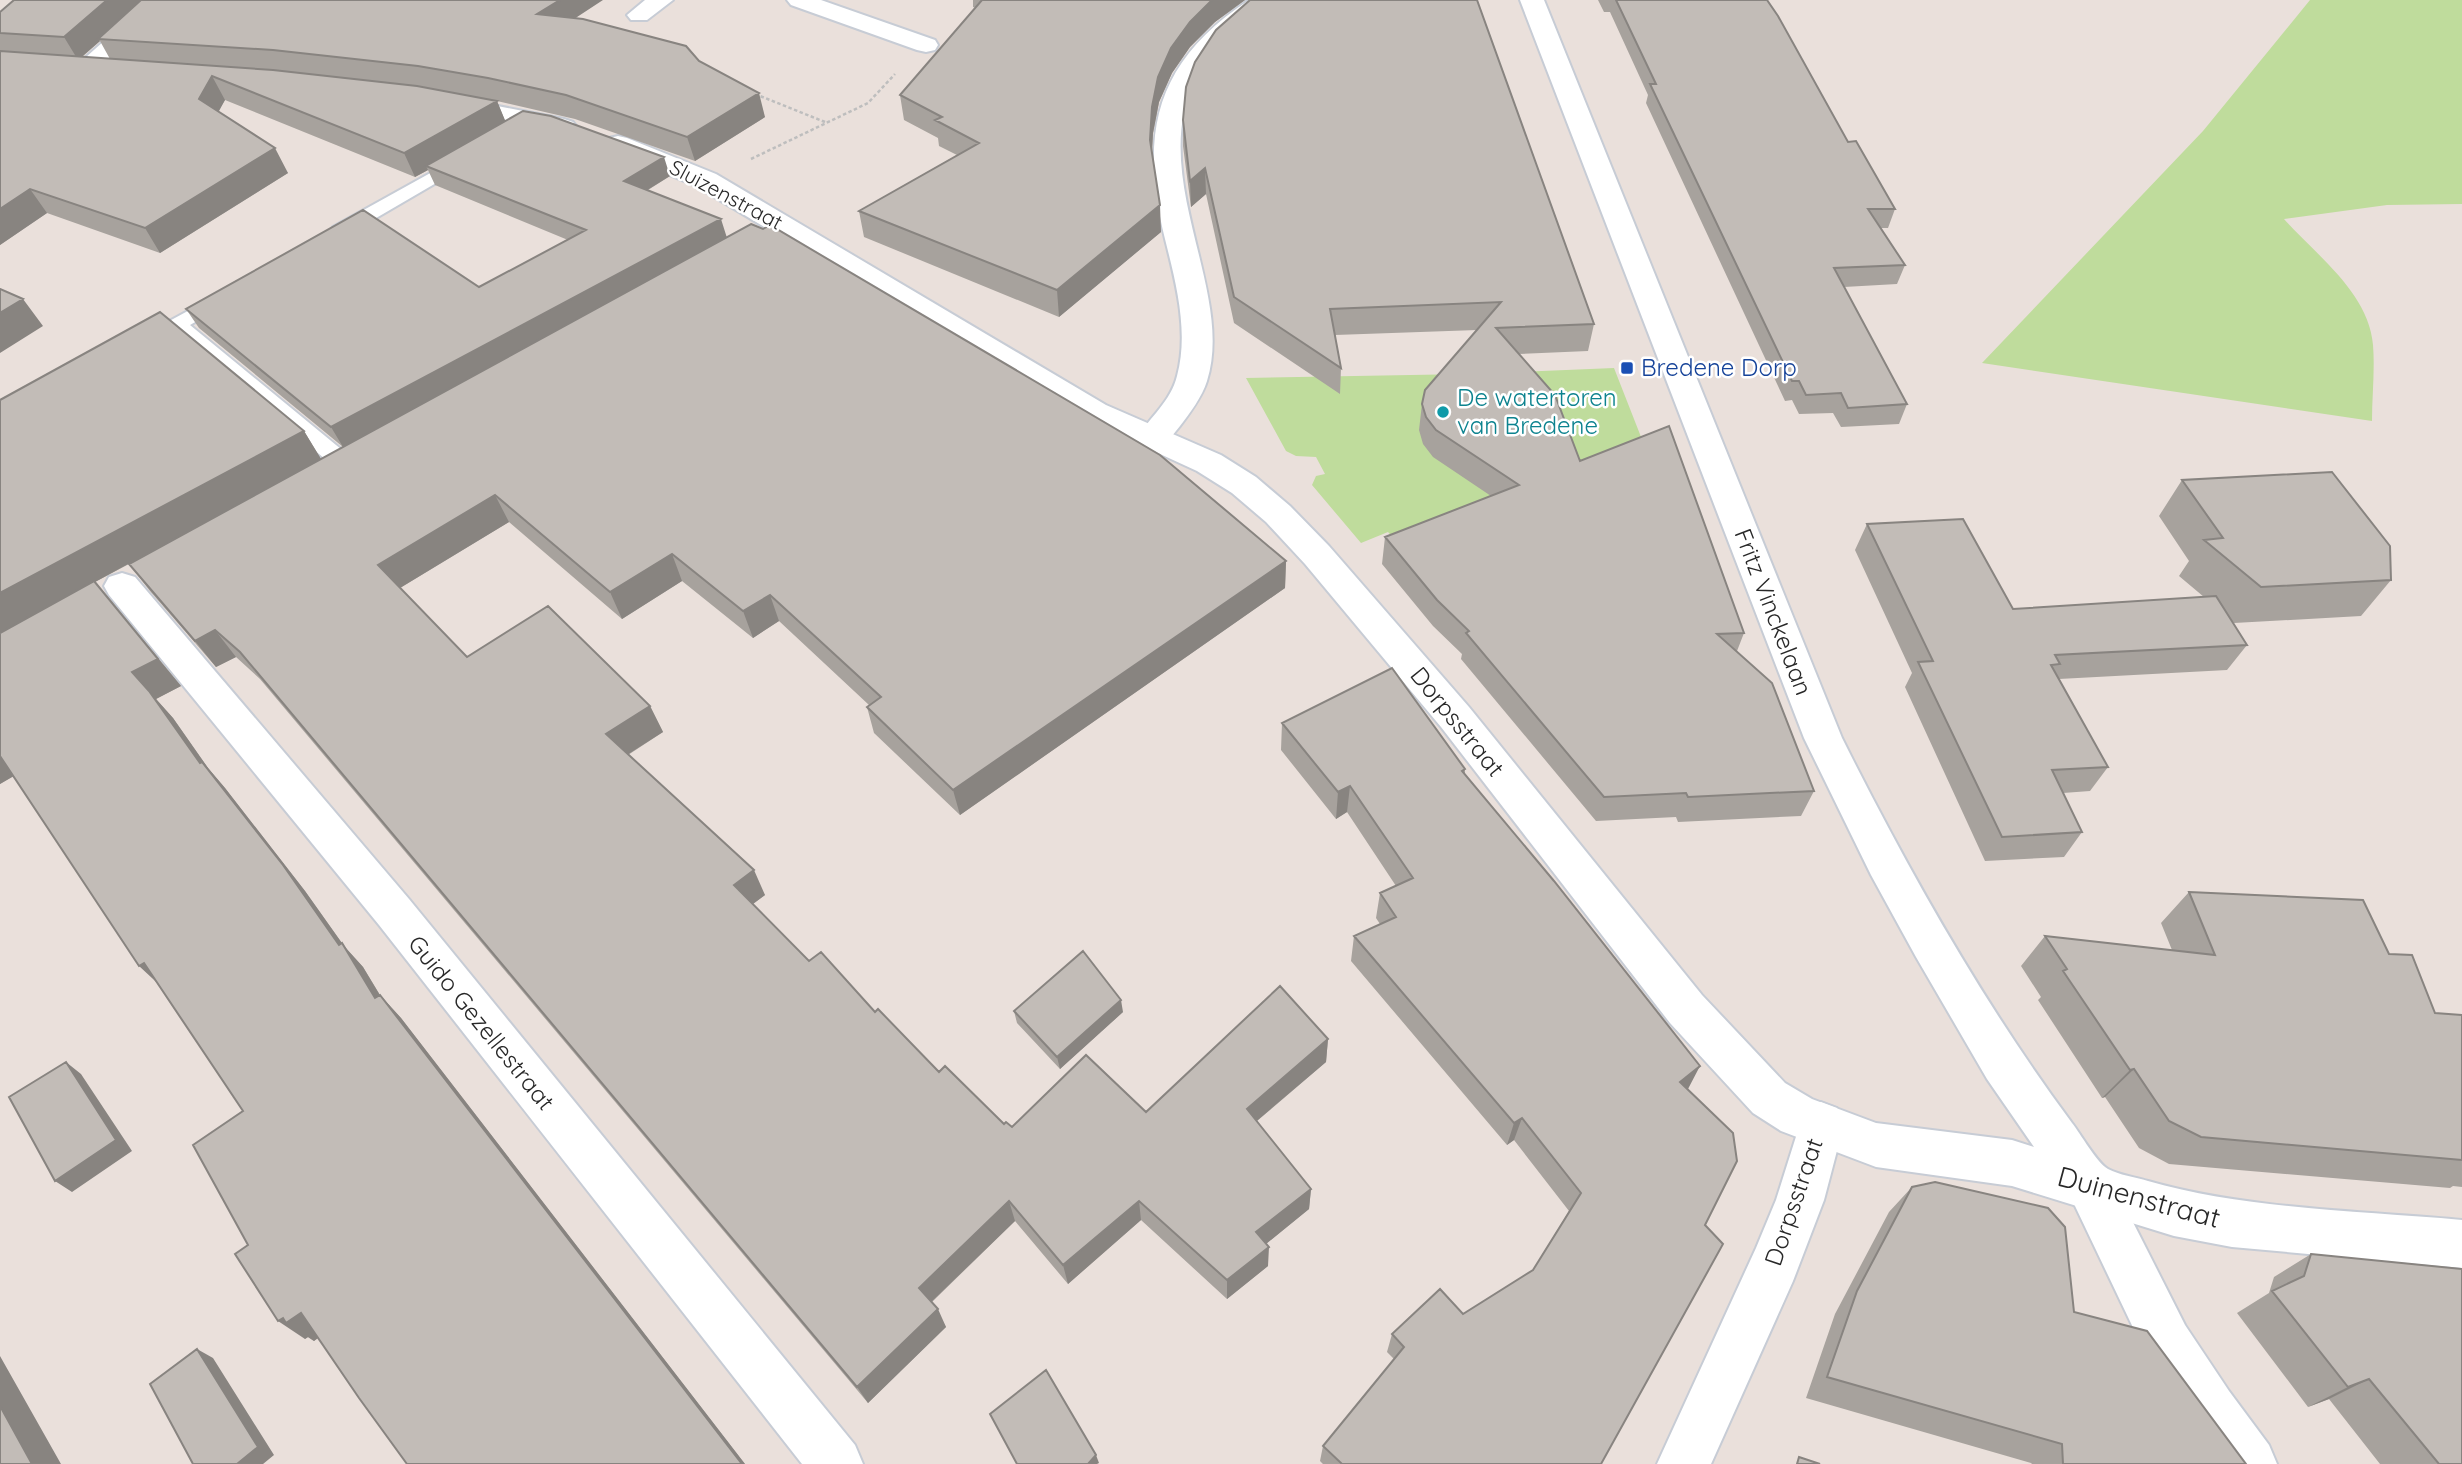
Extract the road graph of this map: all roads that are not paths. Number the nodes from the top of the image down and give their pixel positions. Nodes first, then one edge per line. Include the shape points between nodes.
1 (164, 0) edge
2 (661, 0) edge
3 (799, 0) edge
4 (1265, 0) edge
5 (1532, 0) edge
6 (639, 15) dead end
7 (926, 45) road end
8 (122, 74) edge
9 (431, 102) edge
10 (532, 119) junction
11 (508, 134) edge
12 (473, 155) edge
13 (780, 224) junction
14 (319, 243) edge
15 (744, 244) edge
16 (236, 290) edge
17 (177, 324) junction
18 (130, 351) edge
19 (1153, 438) junction
20 (345, 464) edge
21 (121, 587) dead end
22 (1821, 1124) junction
23 (2090, 1185) junction
24 (2462, 1244) edge
25 (836, 1464) edge
26 (1684, 1464) edge
27 (2250, 1464) edge

1 - 8 street via 73,70
2 - 6 street
3 - 7 street
4 - 19 street via 1214,36 1187,70 1169,120 1172,207 1195,318 1196,360 1186,392
5 - 23 street, Fritz Vinckelaan via 1823,738 1914,914 1990,1042
9 - 10 street, Sluizenstraat
10 - 11 lane
10 - 13 street, Sluizenstraat via 612,141 706,180
12 - 14 lane
13 - 15 street
13 - 19 street, Sluizenstraat via 1096,412
16 - 17 lane
17 - 18 lane
17 - 20 lane
19 - 22 street, Dorpsstraat via 1209,463 1278,514 1455,717 1735,1065 1769,1098 1797,1116
21 - 25 street, Guido Gezellestraat via 471,1010
22 - 23 street, Duinenstraat via 1876,1145 2012,1163
22 - 26 street, Dorpsstraat via 1800,1200 1775,1264
23 - 24 street, Duinenstraat via 2174,1212 2232,1223
23 - 27 street, Fritz Vinckelaan via 2167,1343

